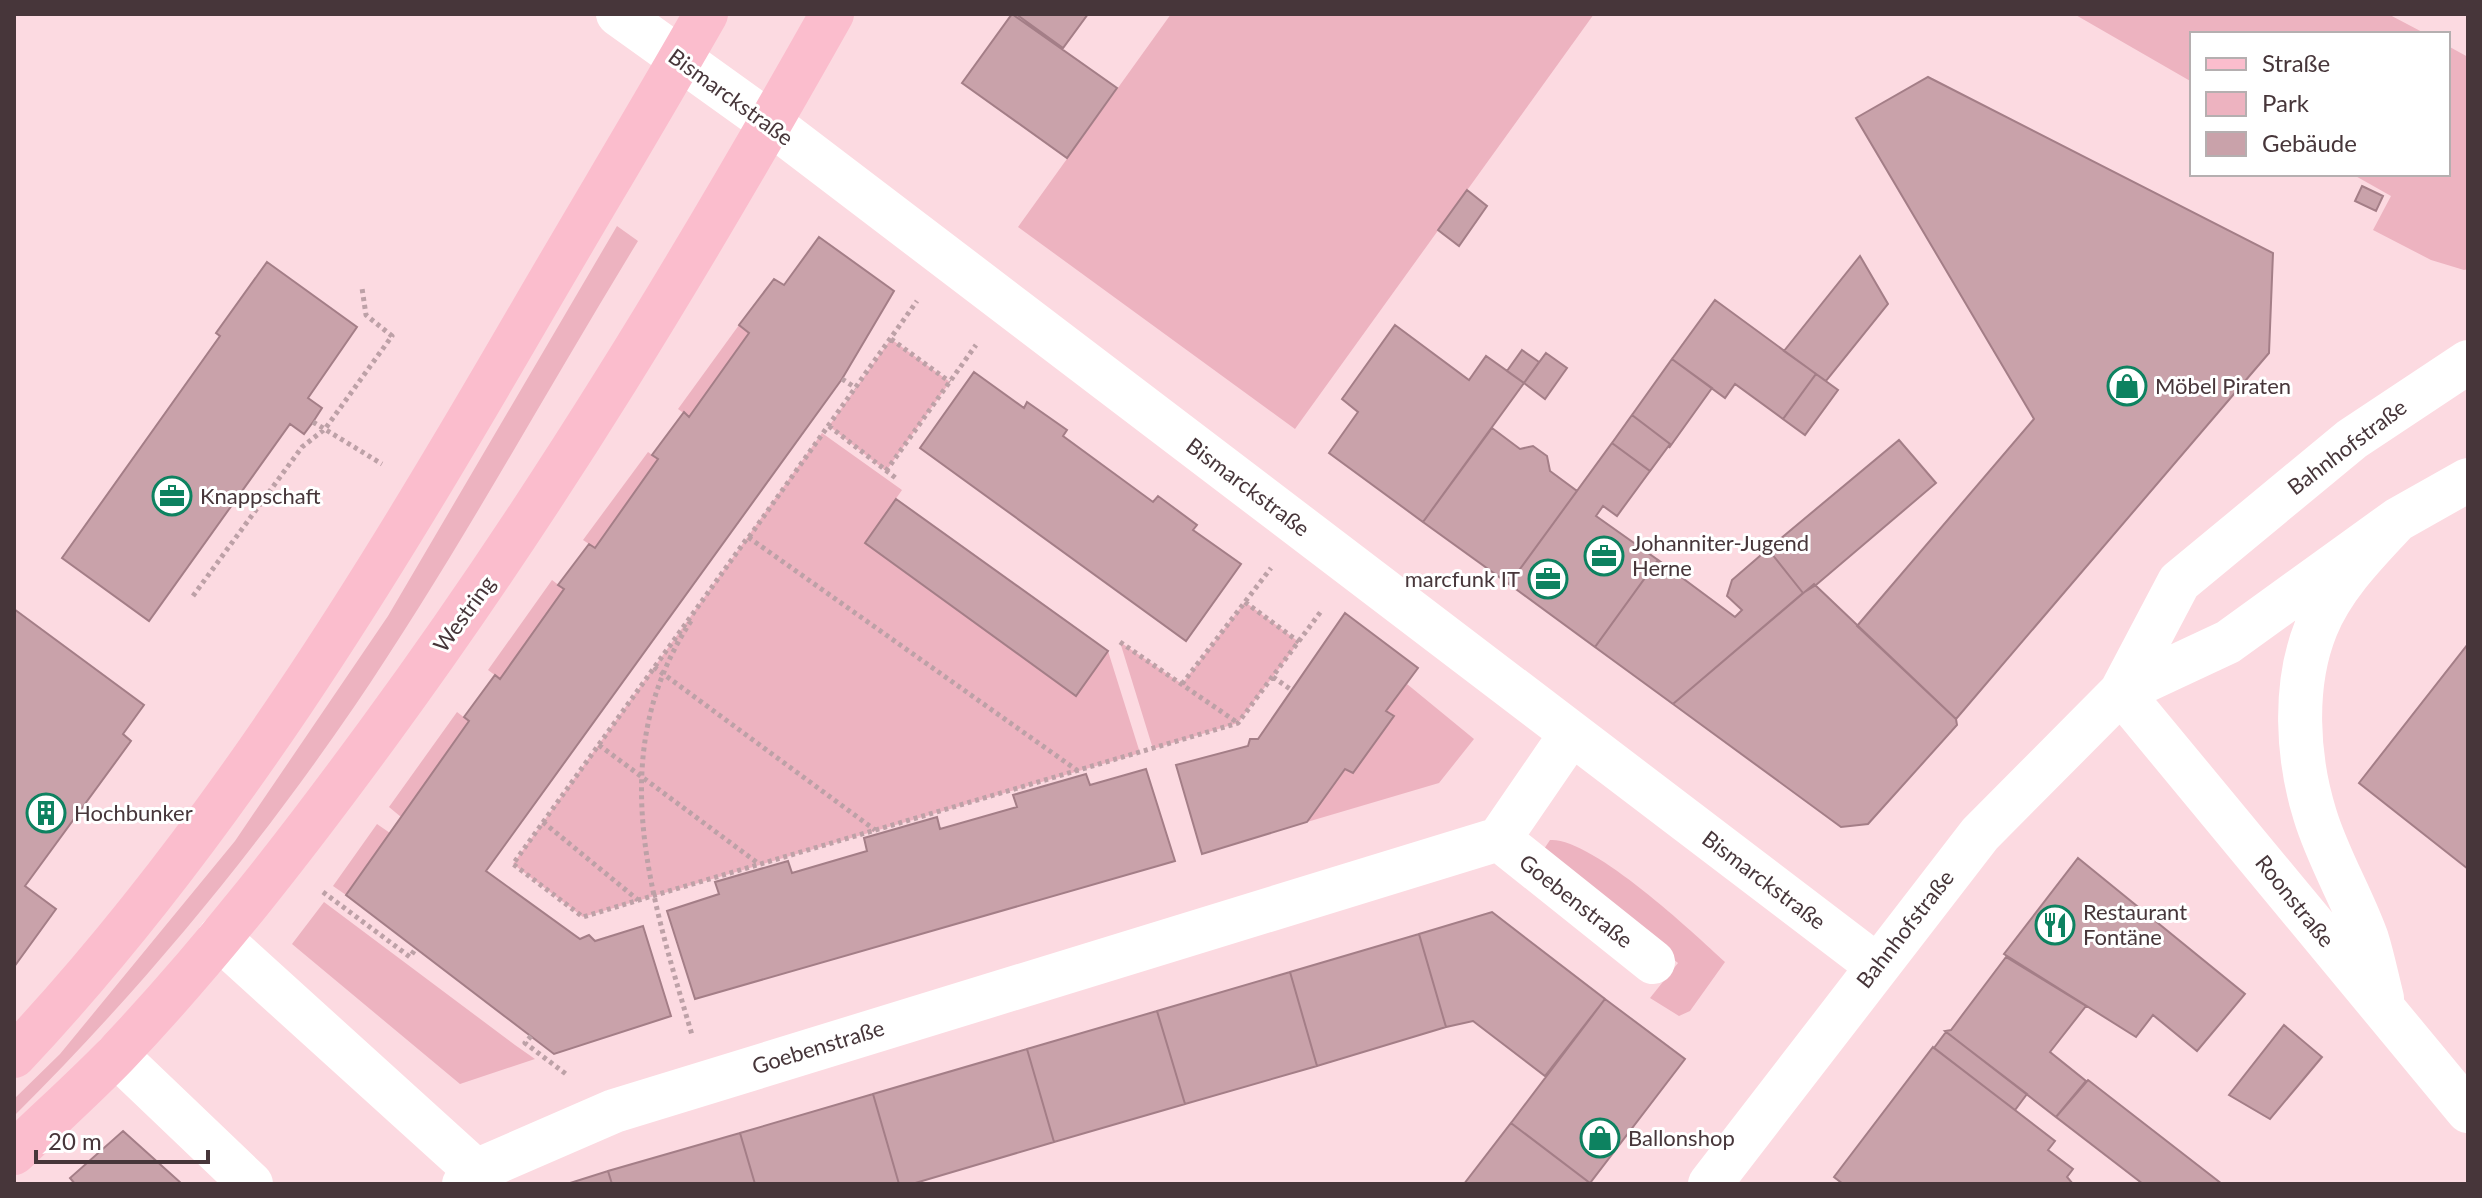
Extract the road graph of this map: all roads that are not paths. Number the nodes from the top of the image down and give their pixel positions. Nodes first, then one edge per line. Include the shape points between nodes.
1 (618, 14) edge
2 (706, 14) edge
3 (832, 14) edge
4 (680, 60) junction
5 (770, 123) junction
6 (2468, 362) edge
7 (2468, 480) edge
8 (2397, 520) junction
9 (2121, 692) junction
10 (1571, 734) junction
11 (1499, 839) junction
12 (219, 938) junction
13 (1653, 962) dead end
14 (1876, 965) junction
15 (2386, 1012) junction
16 (116, 1055) junction
17 (14, 1056) edge
18 (2468, 1111) edge
19 (14, 1153) edge
20 (470, 1178) edge
21 (251, 1184) edge
22 (1710, 1184) edge

1 - 4 street, Bismarckstraße
2 - 4 main road
3 - 5 main road, Westring
4 - 5 street, Bismarckstraße
4 - 17 main road via 336,640 206,826 75,991
5 - 10 street, Bismarckstraße
5 - 12 main road, Westring via 599,412 509,551 284,862
6 - 9 street, Bahnhofstraße via 2352,439 2179,582
7 - 8 street, Bahnhofstraße
8 - 9 street, Bahnhofstraße via 2228,642
8 - 15 street via 2343,582 2316,628 2300,718 2315,816 2367,939
9 - 14 street, Bahnhofstraße via 2004,807
9 - 15 street, Roonstraße
10 - 11 street, Goebenstraße
10 - 14 street, Bismarckstraße
11 - 13 street, Goebenstraße
11 - 20 street, Goebenstraße via 614,1111
12 - 16 main road, Westring
12 - 20 street, Goebenstraße
14 - 22 street, Bahnhofstraße
15 - 18 street, Roonstraße
16 - 19 main road, Westring
16 - 21 street

